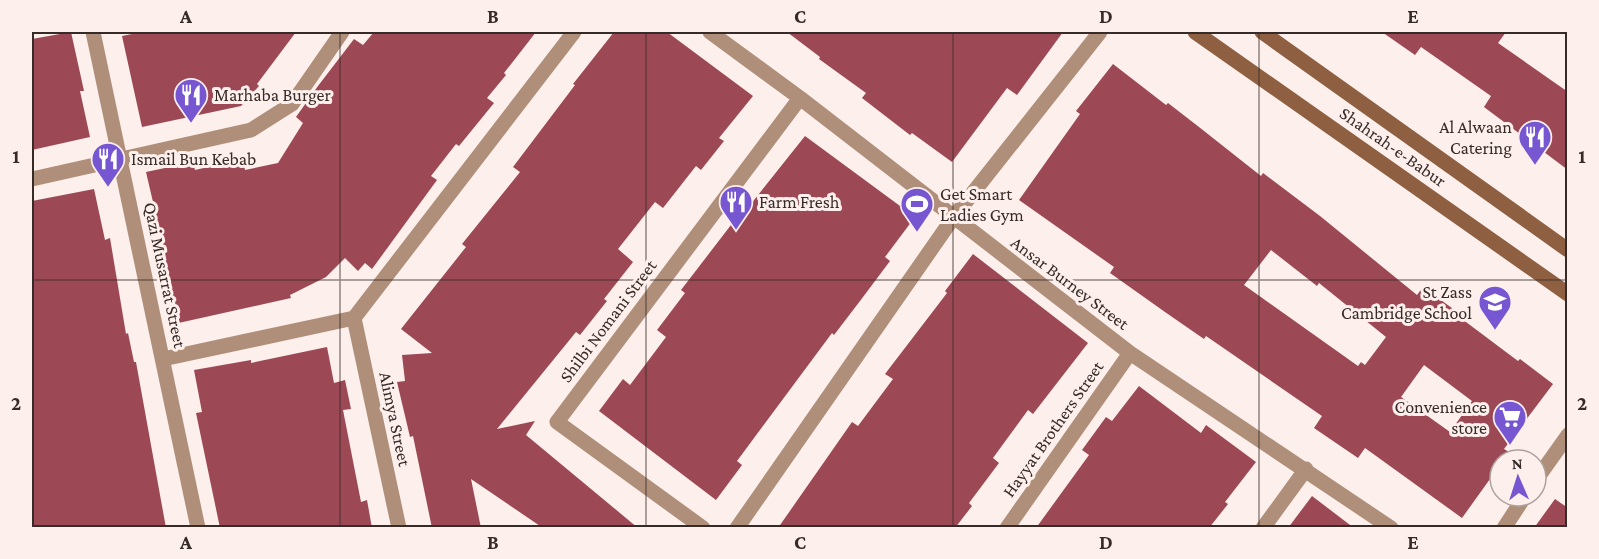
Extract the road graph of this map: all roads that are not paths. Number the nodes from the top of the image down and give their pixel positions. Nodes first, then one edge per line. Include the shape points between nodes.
1 (93, 32) edge
2 (342, 32) edge
3 (574, 32) edge
4 (710, 32) edge
5 (1100, 32) edge
6 (1262, 32) edge
7 (1205, 34) edge
8 (800, 98) junction
9 (121, 160) junction
10 (32, 179) edge
11 (953, 218) junction
12 (1568, 250) edge
13 (1568, 294) edge
14 (354, 318) junction
15 (1130, 353) junction
16 (163, 359) junction
17 (1568, 435) edge
18 (1548, 463) edge
19 (1306, 470) junction
20 (1517, 508) edge
21 (198, 528) edge
22 (399, 528) edge
23 (703, 528) edge
24 (737, 528) edge
25 (1007, 528) edge
26 (1263, 528) edge
27 (1390, 528) edge
28 (1504, 528) edge

1 - 9 street, Qazi Musarrat Street
2 - 9 street via 292,104 251,130
3 - 14 street
4 - 8 street, Ansar Burney Street
5 - 11 street
6 - 12 main road, Shahrah-e-Babur
7 - 13 main road, Shahrah-e-Babur
8 - 11 street, Ansar Burney Street
8 - 23 street, Shilbi Nomani Street via 556,422
9 - 10 street
9 - 16 street, Qazi Musarrat Street
11 - 15 street, Ansar Burney Street
11 - 24 street
14 - 16 street
14 - 22 street, Alimya Street
15 - 19 street, Ansar Burney Street
15 - 25 street, Hayyat Brothers Street
16 - 21 street, Qazi Musarrat Street
17 - 18 street
19 - 26 street
19 - 27 street, Ansar Burney Street
20 - 28 street

